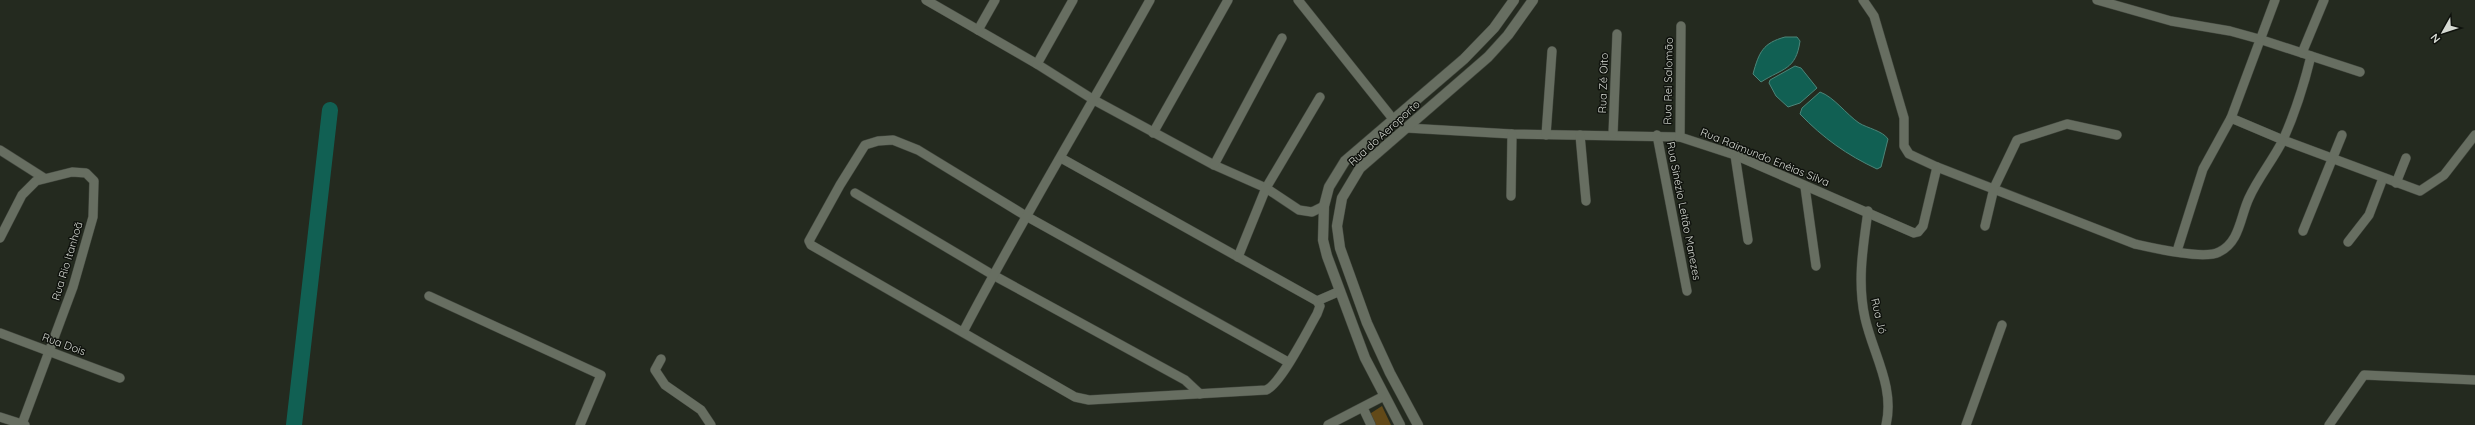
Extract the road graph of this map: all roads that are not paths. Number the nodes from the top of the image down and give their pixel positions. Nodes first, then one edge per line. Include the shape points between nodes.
1 (926, 0) edge
2 (996, 0) edge
3 (1073, 0) edge
4 (1150, 0) edge
5 (1228, 0) edge
6 (1298, 0) edge
7 (1514, 0) edge
8 (1533, 0) edge
9 (1863, 0) edge
10 (2097, 0) edge
11 (2275, 0) edge
12 (2324, 0) edge
13 (1681, 26) dead end
14 (978, 30) junction
15 (1617, 34) dead end
16 (1282, 38) dead end
17 (2259, 39) junction
18 (1552, 51) dead end
19 (2306, 55) junction
20 (1037, 64) junction
21 (1450, 70) junction
22 (2360, 72) dead end
23 (1460, 83) junction
24 (1320, 97) dead end
25 (1094, 100) junction
26 (2231, 118) junction
27 (1394, 119) junction
28 (1407, 128) junction
29 (1153, 133) junction
30 (1512, 134) junction
31 (1546, 134) junction
32 (1613, 134) junction
33 (1580, 135) junction
34 (1657, 135) junction
35 (2118, 135) dead end
36 (2342, 135) dead end
37 (2475, 135) edge
38 (1680, 137) junction
39 (2283, 140) junction
40 (0, 150) edge
41 (1735, 155) junction
42 (2332, 157) junction
43 (1062, 158) junction
44 (2406, 158) dead end
45 (1214, 165) junction
46 (1937, 168) junction
47 (44, 178) junction
48 (2383, 178) junction
49 (2396, 183) junction
50 (1805, 187) junction
51 (1266, 188) junction
52 (1994, 188) junction
53 (855, 193) dead end
54 (1512, 196) dead end
55 (1586, 201) dead end
56 (1324, 206) junction
57 (1868, 211) junction
58 (1026, 216) junction
59 (1984, 226) dead end
60 (2303, 231) dead end
61 (0, 238) edge
62 (1748, 240) dead end
63 (2348, 242) dead end
64 (2177, 251) junction
65 (1238, 257) junction
66 (1816, 266) dead end
67 (993, 275) junction
68 (1340, 291) junction
69 (1687, 291) dead end
70 (429, 296) dead end
71 (1317, 301) junction
72 (2002, 325) dead end
73 (963, 332) junction
74 (0, 334) edge
75 (48, 351) junction
76 (662, 359) dead end
77 (1288, 362) junction
78 (120, 378) dead end
79 (2475, 380) edge
80 (1200, 394) junction
81 (1384, 396) junction
82 (1363, 408) junction
83 (0, 418) edge
84 (23, 425) edge
85 (580, 425) edge
86 (711, 425) edge
87 (1328, 425) edge
88 (1371, 425) edge
89 (1400, 425) edge
90 (1418, 425) edge
91 (1886, 425) edge
92 (1966, 425) edge
93 (2329, 425) edge

1 - 14 street
2 - 14 street
3 - 20 street
4 - 25 street
5 - 29 street
6 - 27 street
7 - 21 main road, Rua do Aeroporto via 1481,42
8 - 23 main road, Rua do Aeroporto via 1501,44
9 - 46 street via 1874,16 1904,118 1904,146 1909,154
10 - 17 street via 2171,21 2230,31
11 - 17 street
12 - 19 street
13 - 38 street, Rua Rei Salomão
14 - 20 street
15 - 32 street, Rua Zé Oito
16 - 45 street
17 - 19 street
17 - 26 street
18 - 31 street
19 - 22 street
19 - 39 street via 2305,82
20 - 25 street
21 - 23 main road
21 - 27 main road, Rua do Aeroporto
23 - 28 main road, Rua do Aeroporto
24 - 51 street
25 - 29 street
25 - 43 street
26 - 39 street
26 - 64 street via 2203,169
27 - 56 main road, Rua do Aeroporto via 1345,161 1329,187
28 - 30 street, Rua Raimundo Enéias Silva
28 - 90 main road, Rua do Aeroporto via 1360,168 1348,184 1342,198 1337,226 1340,248 1367,322 1390,373
29 - 45 street
30 - 31 street, Rua Raimundo Enéias Silva
30 - 54 street
31 - 33 street, Rua Raimundo Enéias Silva
32 - 33 street, Rua Raimundo Enéias Silva
32 - 34 street, Rua Raimundo Enéias Silva
33 - 55 street
34 - 38 street, Rua Raimundo Enéias Silva
34 - 69 street, Rua Sinézio Leitão Manezes
35 - 52 street via 2067,124 2017,140
36 - 42 street
37 - 49 street via 2444,175 2420,191
38 - 41 street, Rua Raimundo Enéias Silva
39 - 42 street
39 - 64 street via 2250,197 2235,238 2228,247 2210,255
40 - 47 street
41 - 50 street, Rua Raimundo Enéias Silva
41 - 62 street
42 - 48 street
42 - 60 street
43 - 58 street
43 - 65 street
44 - 49 street
45 - 51 street
46 - 52 street
46 - 57 street, Rua Raimundo Enéias Silva via 1923,226 1918,232 1914,233
47 - 61 street, Rua Rio Itanhoã via 30,185 22,194
47 - 75 street, Rua Rio Itanhoã via 72,172 86,173 96,186 93,217 73,287
48 - 49 street
48 - 63 street via 2369,215
50 - 57 street, Rua Raimundo Enéias Silva
50 - 66 street
51 - 56 street via 1299,210 1312,212
51 - 65 street
52 - 59 street
52 - 64 street via 2135,244
53 - 67 street
56 - 68 main road, Rua do Aeroporto via 1323,240
57 - 91 street, Rua Jó via 1861,273 1863,302 1865,319 1889,401
58 - 67 street
58 - 73 street via 918,150 893,140 878,141 865,145 811,235 811,245
58 - 77 street
65 - 71 street
67 - 73 street
67 - 80 street via 1185,380
68 - 71 street
68 - 81 main road, Rua do Aeroporto via 1365,358
70 - 85 street via 601,375
71 - 77 street via 1320,306 1317,314
72 - 92 street
73 - 80 street via 1075,397 1089,400
74 - 75 street, Rua Dois
75 - 78 street, Rua Dois
75 - 84 street, Rua Rio Itanhoã
76 - 86 street via 655,370 665,385 701,410
77 - 80 street via 1273,387 1266,390
79 - 93 street via 2364,375
81 - 82 street
81 - 89 main road, Rua do Aeroporto
82 - 87 street
82 - 88 street
83 - 84 street

